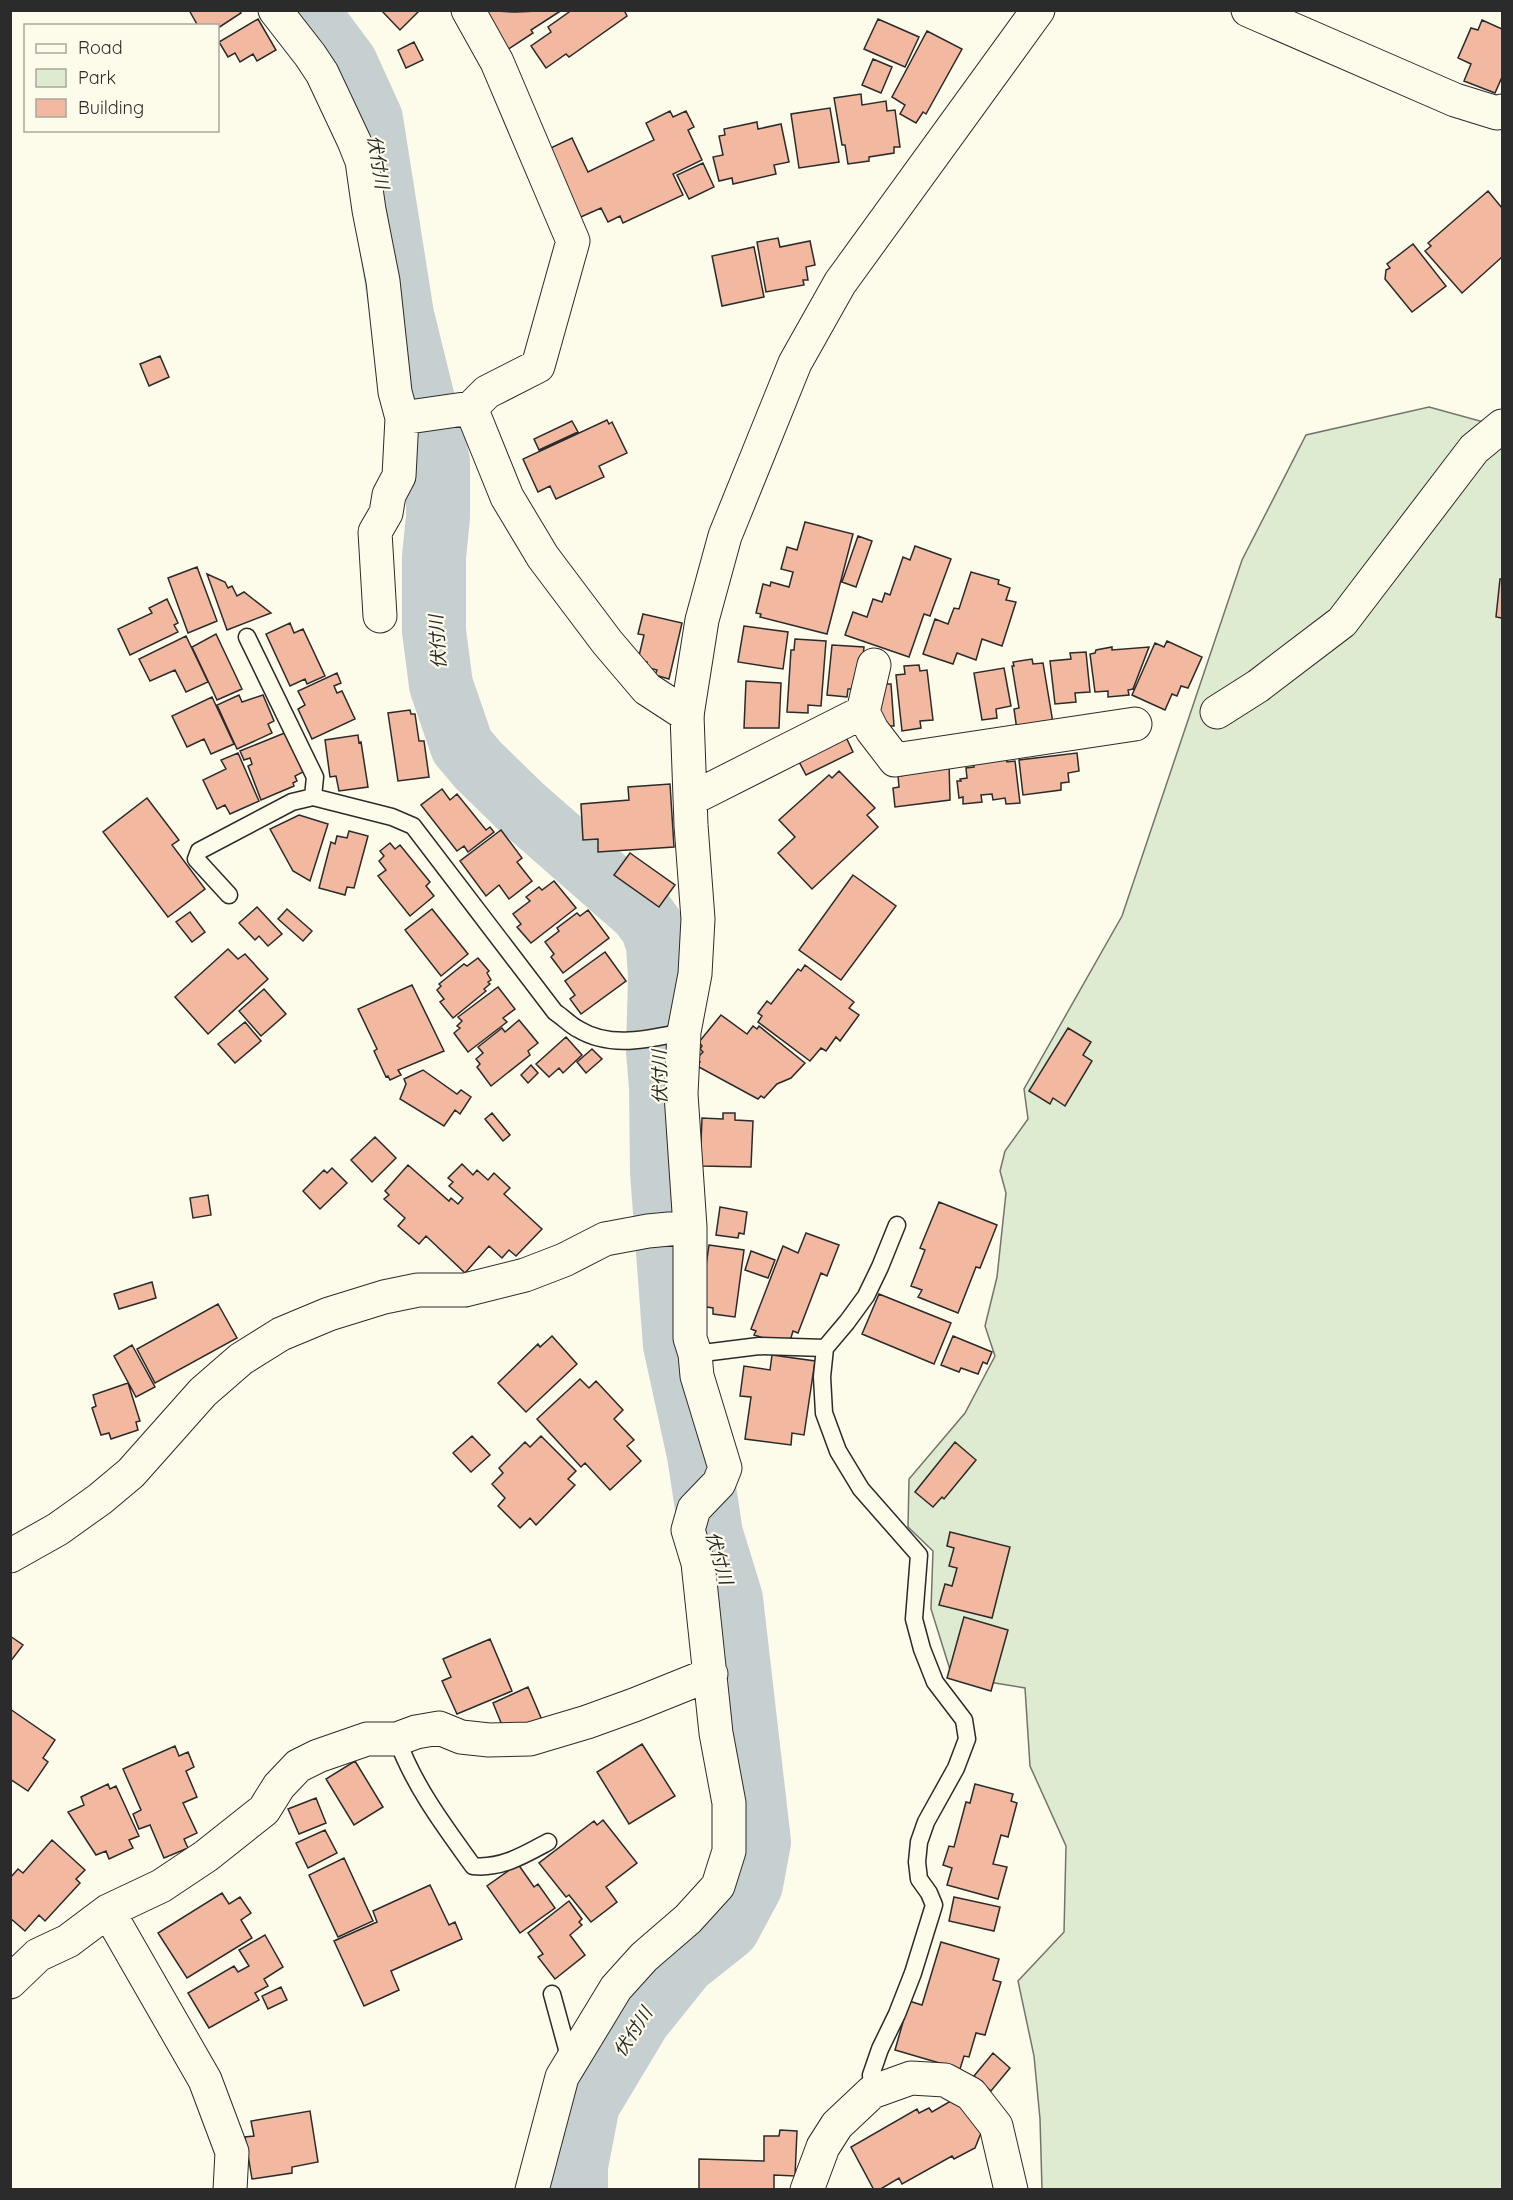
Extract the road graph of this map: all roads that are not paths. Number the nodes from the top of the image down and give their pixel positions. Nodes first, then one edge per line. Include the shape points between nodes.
1 (276, 10) edge
2 (468, 10) edge
3 (1038, 10) edge
4 (1248, 10) edge
5 (1501, 121) edge
6 (469, 408) junction
7 (404, 418) junction
8 (1503, 426) edge
9 (380, 616) dead end
10 (247, 637) dead end
11 (874, 665) dead end
12 (863, 712) junction
13 (1217, 712) dead end
14 (687, 715) junction
15 (1135, 723) dead end
16 (313, 796) junction
17 (691, 799) junction
18 (229, 895) dead end
19 (684, 1032) junction
20 (897, 1225) dead end
21 (672, 1228) junction
22 (825, 1348) junction
23 (695, 1354) junction
24 (10, 1556) edge
25 (711, 1674) junction
26 (397, 1739) junction
27 (548, 1842) dead end
28 (108, 1911) junction
29 (10, 1982) edge
30 (552, 1994) dead end
31 (571, 2062) junction
32 (872, 2092) junction
33 (230, 2190) edge
34 (532, 2190) edge
35 (807, 2190) edge
36 (1011, 2190) edge

1 - 7 street via 322,73 362,161 383,281 395,392
2 - 6 street via 497,62 573,241 538,366 487,392
3 - 14 street via 840,283 795,363 725,536 702,620
4 - 5 street
6 - 7 street
6 - 14 street via 507,497 543,557 647,689
7 - 9 street via 399,476 375,532
8 - 13 street via 1474,449 1342,622
10 - 16 lane via 315,777
11 - 12 street
12 - 15 street via 895,760
12 - 17 street
14 - 17 street
16 - 18 lane via 292,802 199,851 196,859
16 - 19 lane via 413,826 555,1012 578,1029 607,1042
17 - 19 street via 698,919 695,974
19 - 21 street
20 - 22 lane via 866,1296
21 - 23 street
21 - 24 street via 606,1239 525,1275 465,1290 418,1290 384,1297 281,1334 241,1359 203,1392 131,1473 100,1499
22 - 23 lane via 759,1346
22 - 32 lane via 824,1413 838,1450 861,1489 919,1556 914,1618 922,1649 935,1682 964,1720 967,1739 919,1842 919,1879 934,1905 913,1973 871,2075
23 - 25 street via 697,1376 725,1468 719,1483 694,1509 688,1530 698,1563
25 - 26 street via 606,1715 530,1739 461,1737 439,1728
25 - 31 street via 716,1733 729,1803 729,1851 718,1887 616,1988
26 - 27 lane via 407,1766 473,1866 484,1868 513,1861
26 - 28 street via 368,1739 298,1766 264,1810 206,1856 161,1886
28 - 29 street via 68,1941 38,1955
28 - 33 street via 205,2080 232,2152
30 - 31 lane
31 - 34 street via 562,2077
32 - 35 street via 837,2125 823,2147
32 - 36 street via 911,2078 945,2080 971,2094 996,2126

